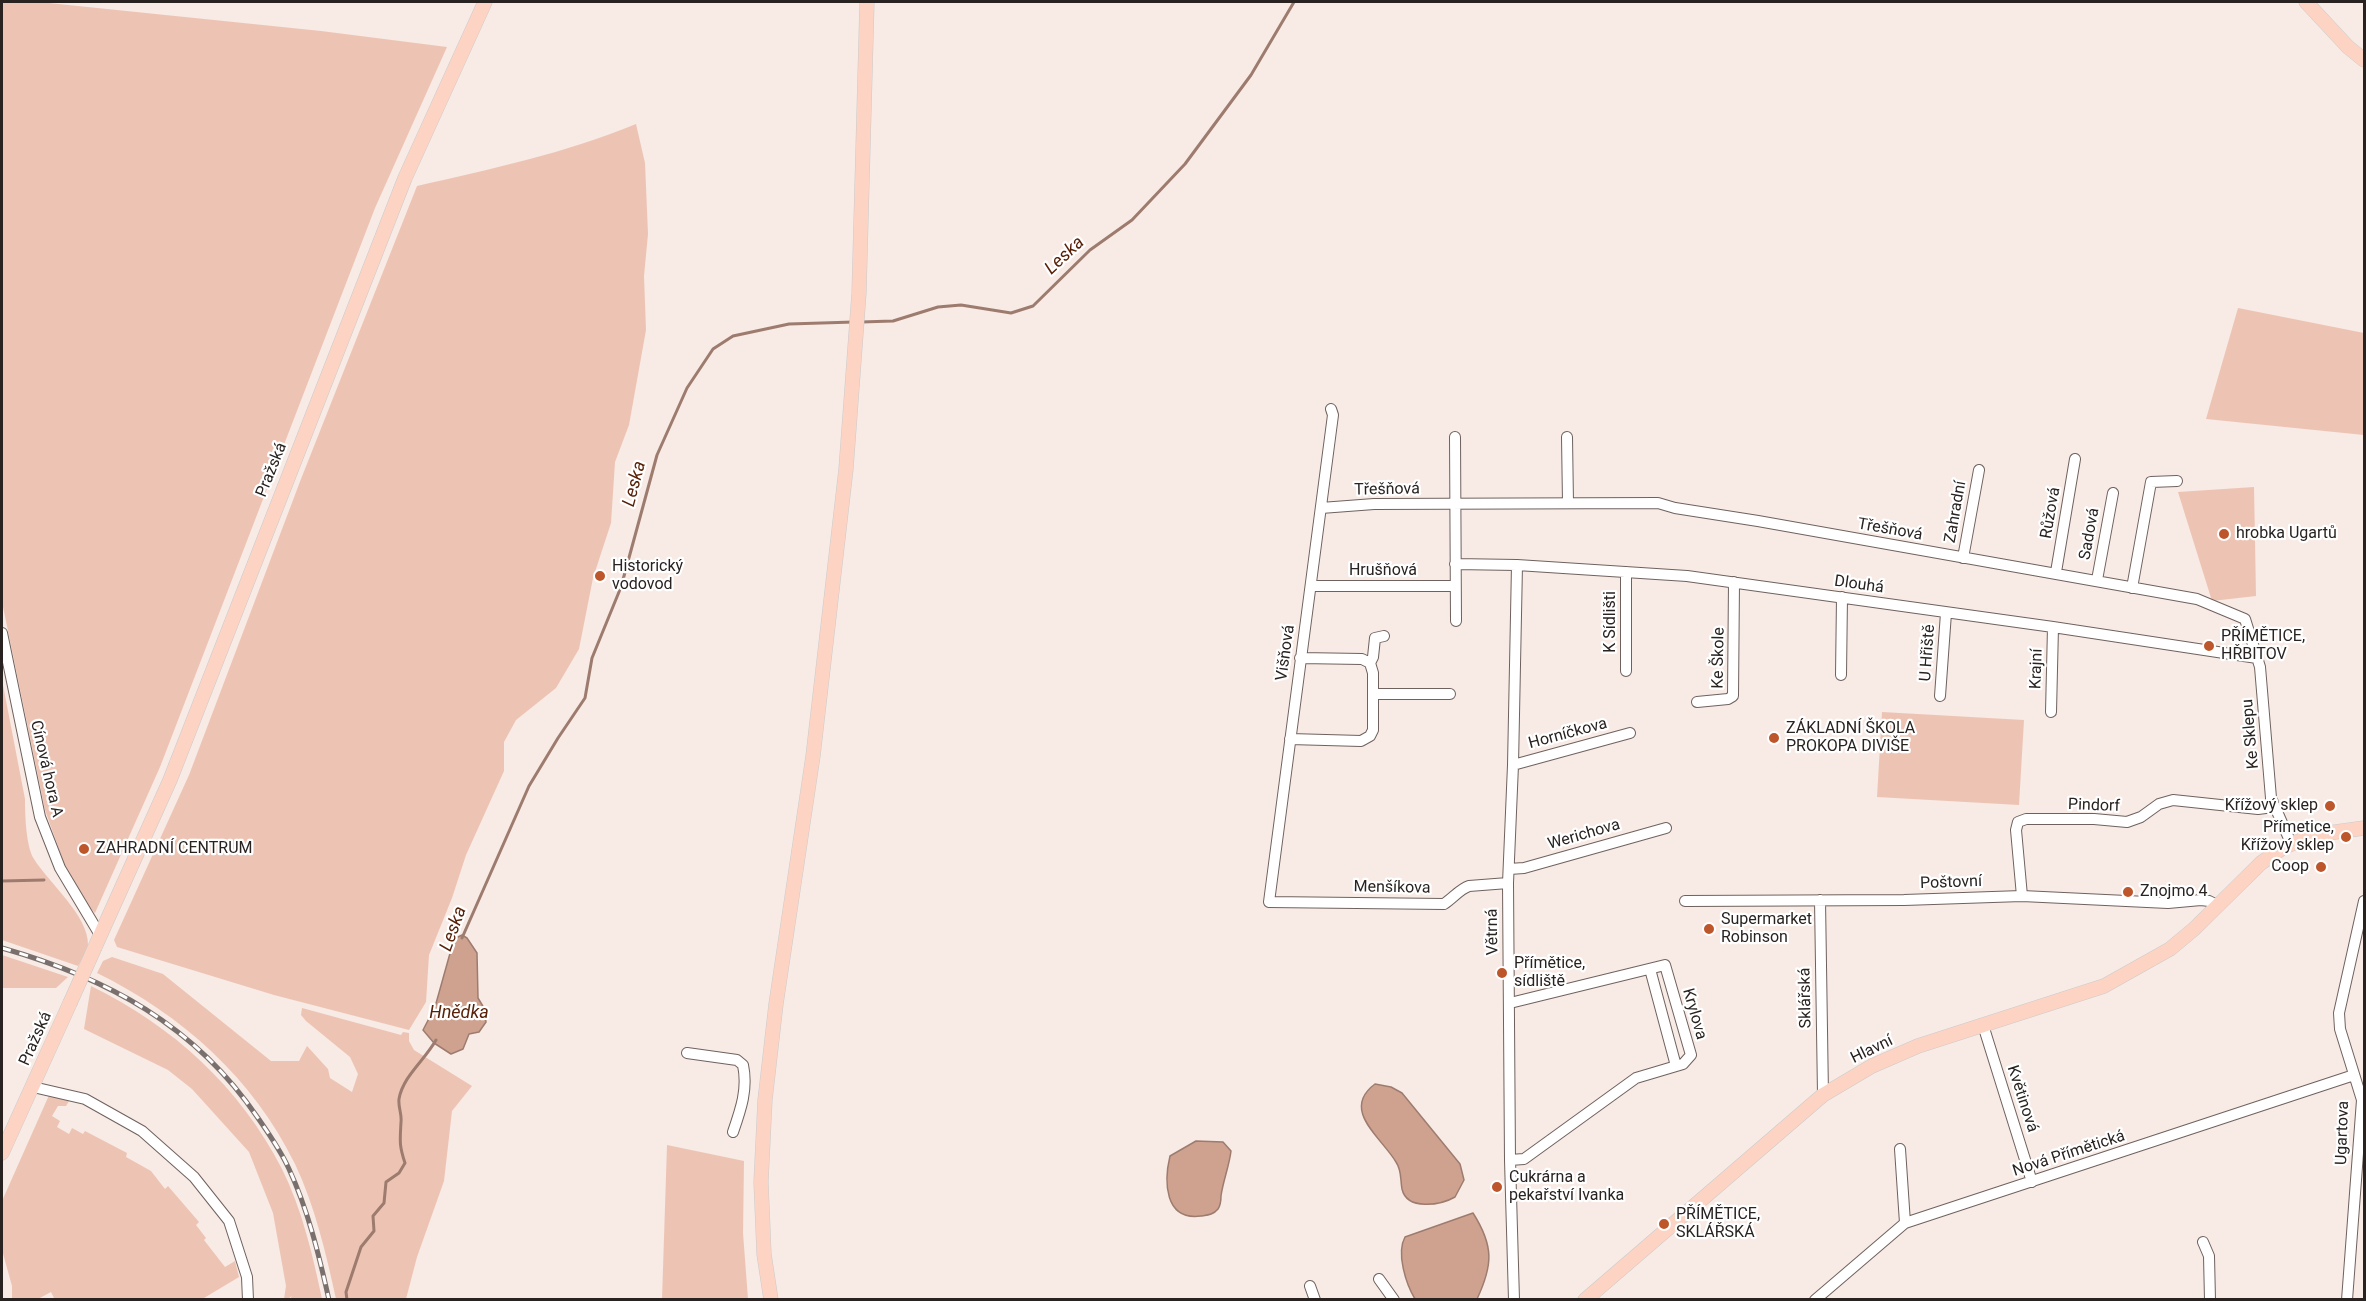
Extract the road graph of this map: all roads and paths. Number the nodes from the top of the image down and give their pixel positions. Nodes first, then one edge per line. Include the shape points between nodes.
1 (485, 2) edge
2 (867, 2) edge
3 (2306, 2) edge
4 (2364, 60) edge
5 (1331, 409) dead end
6 (1455, 437) dead end
7 (1567, 437) dead end
8 (2075, 459) dead end
9 (1979, 470) dead end
10 (2177, 481) dead end
11 (2113, 493) dead end
12 (1568, 503) junction
13 (1454, 504) junction
14 (1321, 508) junction
15 (1963, 558) junction
16 (1455, 564) junction
17 (1517, 565) junction
18 (1626, 572) junction
19 (2056, 572) junction
20 (2097, 580) junction
21 (1734, 582) junction
22 (1311, 586) junction
23 (1455, 586) junction
24 (2132, 588) junction
25 (1842, 597) junction
26 (1946, 613) junction
27 (1456, 621) dead end
28 (2053, 627) junction
29 (2, 633) edge
30 (1384, 636) dead end
31 (1300, 658) junction
32 (2257, 658) junction
33 (1370, 663) junction
34 (1626, 671) dead end
35 (1841, 675) dead end
36 (1374, 694) junction
37 (1450, 694) dead end
38 (1940, 696) dead end
39 (1697, 702) dead end
40 (2051, 712) dead end
41 (1630, 733) dead end
42 (1290, 739) junction
43 (1513, 765) junction
44 (2273, 807) junction
45 (1666, 828) dead end
46 (2364, 828) edge
47 (2291, 843) junction
48 (1509, 869) junction
49 (1508, 884) junction
50 (2022, 896) junction
51 (1820, 900) junction
52 (1685, 901) dead end
53 (2364, 901) edge
54 (1269, 902) joint
55 (2217, 905) junction
56 (97, 941) junction
57 (1650, 969) junction
58 (1510, 1003) junction
59 (1983, 1025) junction
60 (687, 1053) dead end
61 (1676, 1066) junction
62 (2354, 1075) junction
63 (33, 1087) junction
64 (1823, 1095) junction
65 (733, 1132) dead end
66 (1900, 1149) dead end
67 (2, 1153) edge
68 (1510, 1160) junction
69 (2032, 1182) junction
70 (1905, 1223) junction
71 (2203, 1242) dead end
72 (1379, 1279) dead end
73 (1310, 1286) dead end
74 (249, 1299) edge
75 (771, 1299) edge
76 (1315, 1299) edge
77 (1394, 1299) edge
78 (1514, 1299) edge
79 (1585, 1299) edge
80 (1815, 1299) edge
81 (2210, 1299) edge
82 (2347, 1299) edge

1 - 56 main road, Pražská via 405,178 170,780
2 - 75 main road via 859,293 846,470 813,756 765,1100 760,1182
3 - 4 main road
5 - 14 street, Višňová
6 - 13 street
7 - 12 street
8 - 19 street, Růžová
9 - 15 street, Zahradní
10 - 24 street via 2151,482
11 - 20 street, Sadová
12 - 13 street, Třešňová
12 - 15 street, Třešňová via 1658,503
13 - 14 street, Třešňová
13 - 16 street
14 - 22 street, Višňová
15 - 19 street, Třešňová
16 - 17 street, Dlouhá
16 - 23 street
17 - 18 street, Dlouhá
17 - 43 street, Větrná
18 - 21 street, Dlouhá
18 - 34 street, K Sídlišti
19 - 20 street, Třešňová
20 - 24 street, Třešňová
21 - 25 street, Dlouhá
21 - 39 street, Ke Škole via 1734,696
22 - 23 street, Hrušňová
22 - 31 street, Višňová
23 - 27 street
24 - 32 street, Třešňová via 2206,601 2245,619
25 - 26 street, Dlouhá
25 - 35 street
26 - 28 street, Dlouhá
26 - 38 street, U Hřiště
28 - 32 street, Dlouhá
28 - 40 street, Krajní
29 - 56 street, Cínová hora A via 40,817 60,868
30 - 33 street via 1375,638
31 - 33 street via 1362,659
31 - 42 street, Višňová
32 - 44 street, Ke Sklepu
33 - 36 street
36 - 37 street
36 - 42 street via 1373,730 1365,739
41 - 43 street, Horníčkova
42 - 54 street, Višňová
43 - 48 street, Větrná
44 - 47 street
44 - 50 street, Pindorf via 2258,809 2173,800 2127,822 2025,819 2018,822 2016,830
45 - 48 street, Werichova
46 - 47 main road, Hlavní via 2325,832
47 - 55 main road, Hlavní via 2262,863
48 - 49 street, Větrná
49 - 54 street, Menšíkova via 1470,886 1444,904
49 - 58 street, Větrná
50 - 51 street, Poštovní
50 - 55 street, Poštovní via 2168,903 2201,900
51 - 52 street, Poštovní
51 - 64 street, Sklářská
53 - 62 street, Ugartova via 2339,1013
55 - 59 main road, Hlavní via 2170,949 2104,986
56 - 63 main road, Pražská, bridge
57 - 58 street
57 - 61 street
57 - 61 street, Krylova via 1665,965 1689,1049 1690,1055
58 - 68 street, Větrná
59 - 64 main road, Hlavní via 1872,1066
59 - 69 street, Květinová
60 - 65 street via 737,1060 743,1065 745,1088
61 - 68 street via 1636,1078 1524,1159
62 - 69 street, Nová Přímětická
62 - 82 street, Ugartova via 2361,1100
63 - 67 main road, Pražská
63 - 74 street via 85,1099 142,1131 194,1177 229,1221 247,1276
64 - 79 main road, Hlavní
66 - 70 street
68 - 78 street, Větrná
69 - 70 street, Nová Přímětická
70 - 80 street, Nová Přímětická
71 - 81 street via 2209,1256
72 - 77 street
73 - 76 street

